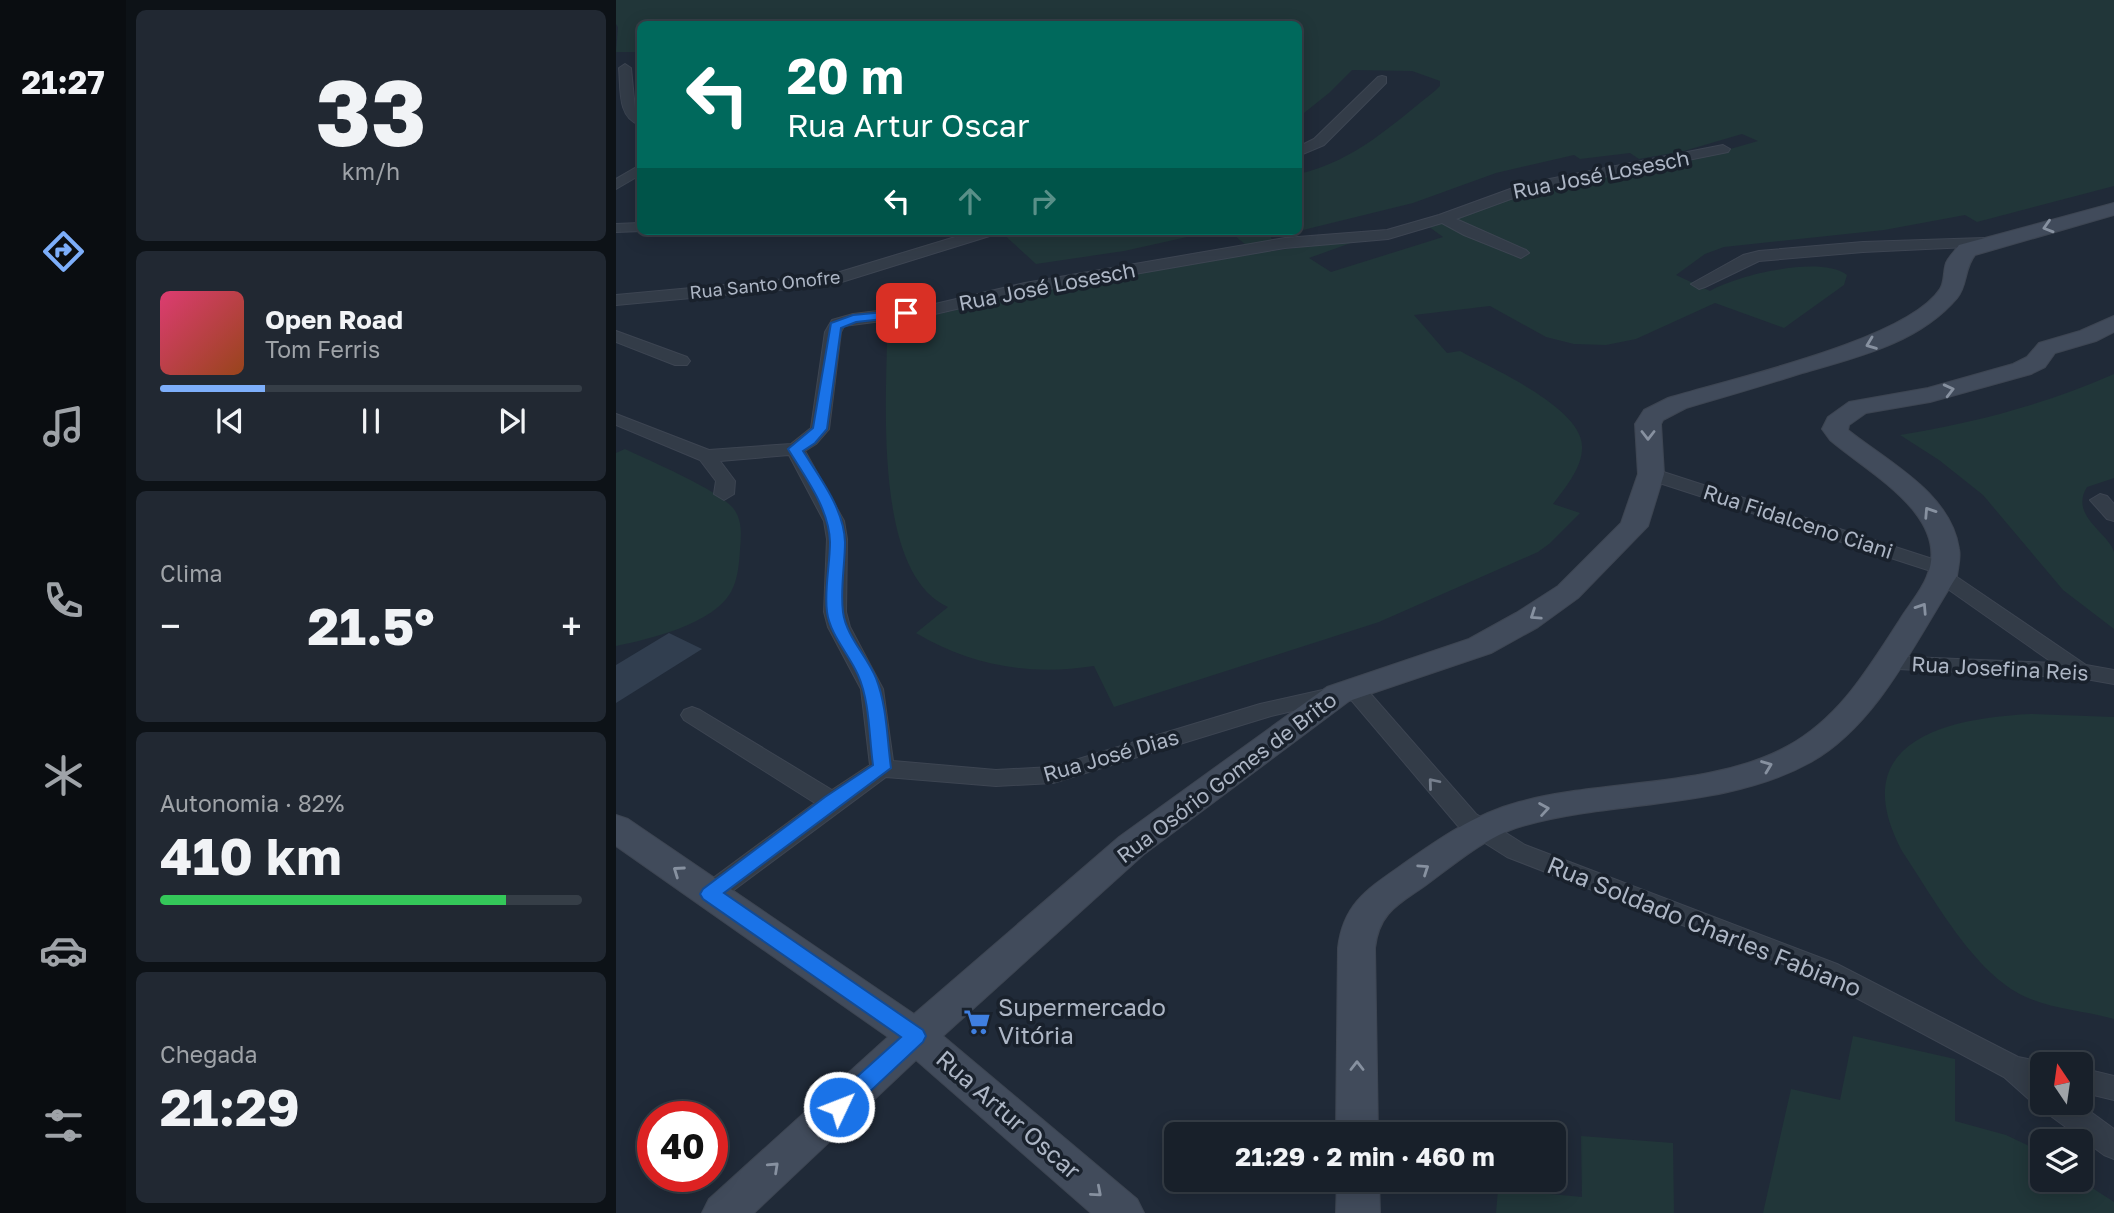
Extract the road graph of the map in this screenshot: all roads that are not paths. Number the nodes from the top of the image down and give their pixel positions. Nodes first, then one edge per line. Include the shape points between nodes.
1 (625, 68) dead end
2 (1382, 80) dead end
3 (622, 113) edge
4 (1723, 149) dead end
5 (1302, 150) edge
6 (637, 171) edge
7 (616, 185) edge
8 (2114, 209) edge
9 (1444, 218) junction
10 (637, 227) edge
11 (616, 228) edge
12 (978, 235) edge
13 (1984, 243) junction
14 (1521, 253) dead end
15 (1699, 284) dead end
16 (616, 300) edge
17 (2114, 323) edge
18 (616, 336) edge
19 (681, 361) dead end
20 (616, 419) edge
21 (795, 449) junction
22 (707, 456) junction
23 (1651, 474) junction
24 (724, 494) dead end
25 (2100, 500) dead end
26 (2114, 515) edge
27 (1943, 572) junction
28 (1886, 663) junction
29 (2080, 671) junction
30 (2114, 677) edge
31 (1346, 691) junction
32 (692, 715) dead end
33 (882, 768) junction
34 (832, 802) junction
35 (616, 828) edge
36 (1480, 831) junction
37 (710, 894) junction
38 (916, 1036) junction
39 (2012, 1068) junction
40 (2030, 1070) edge
41 (2030, 1083) edge
42 (2093, 1083) edge
43 (2114, 1088) edge
44 (2072, 1115) edge
45 (1357, 1122) edge
46 (2114, 1146) edge
47 (1358, 1192) edge
48 (724, 1213) edge
49 (1122, 1213) edge
50 (1358, 1213) edge

1 - 3 street
2 - 5 street via 1319,142
4 - 9 street, Rua José Losesch via 1547,182
6 - 7 street
8 -> 13 street, Rua Osório Gomes de Brito
9 - 14 street
9 - 21 street, Rua José Losesch via 1388,233 1285,243 1025,288 935,309 842,321 833,332 820,429
10 - 11 street
12 - 16 street, Rua Santo Onofre via 832,280
13 - 15 street via 1759,256
13 -> 23 street, Rua Osório Gomes de Brito via 1960,256 1949,293 1905,329 1849,352 1653,415 1648,424
27 -> 17 street via 1946,550 1930,512 1895,477 1839,435 1837,422 1870,403 1930,395 2022,369 2048,348 2088,337
18 - 19 street
20 - 22 street
21 - 22 street
21 - 33 street via 834,521 835,612 872,689
22 - 24 street via 726,481
23 - 27 street, Rua Fidalceno Ciani
23 -> 31 street, Rua Osório Gomes de Brito via 1634,526 1568,592 1480,646
25 - 26 street
28 -> 27 street
27 - 29 street, Rua Fidalceno Ciani
28 - 29 street, Rua Josefina Reis
36 -> 28 street via 1521,813 1704,783 1786,759 1829,736 1856,708
29 - 30 street, Rua Josefina Reis
31 - 33 street, Rua José Dias via 1053,775 996,778
36 -> 31 street, Rua Soldado Charles Fabiano
31 - 38 street, Rua Osório Gomes de Brito via 1131,846
32 - 34 street
33 - 34 street
34 - 37 street
37 -> 35 street, Rua Artur Oscar
36 - 39 street, Rua Soldado Charles Fabiano via 1516,851 1828,971
45 -> 36 street via 1356,956 1357,933 1365,913
37 - 38 street, Rua Artur Oscar
48 -> 38 street, Rua Osório Gomes de Brito
38 -> 49 street, Rua Artur Oscar
39 - 40 street, Rua Soldado Charles Fabiano
39 - 41 street
42 - 43 street
44 - 46 street
47 - 50 street

